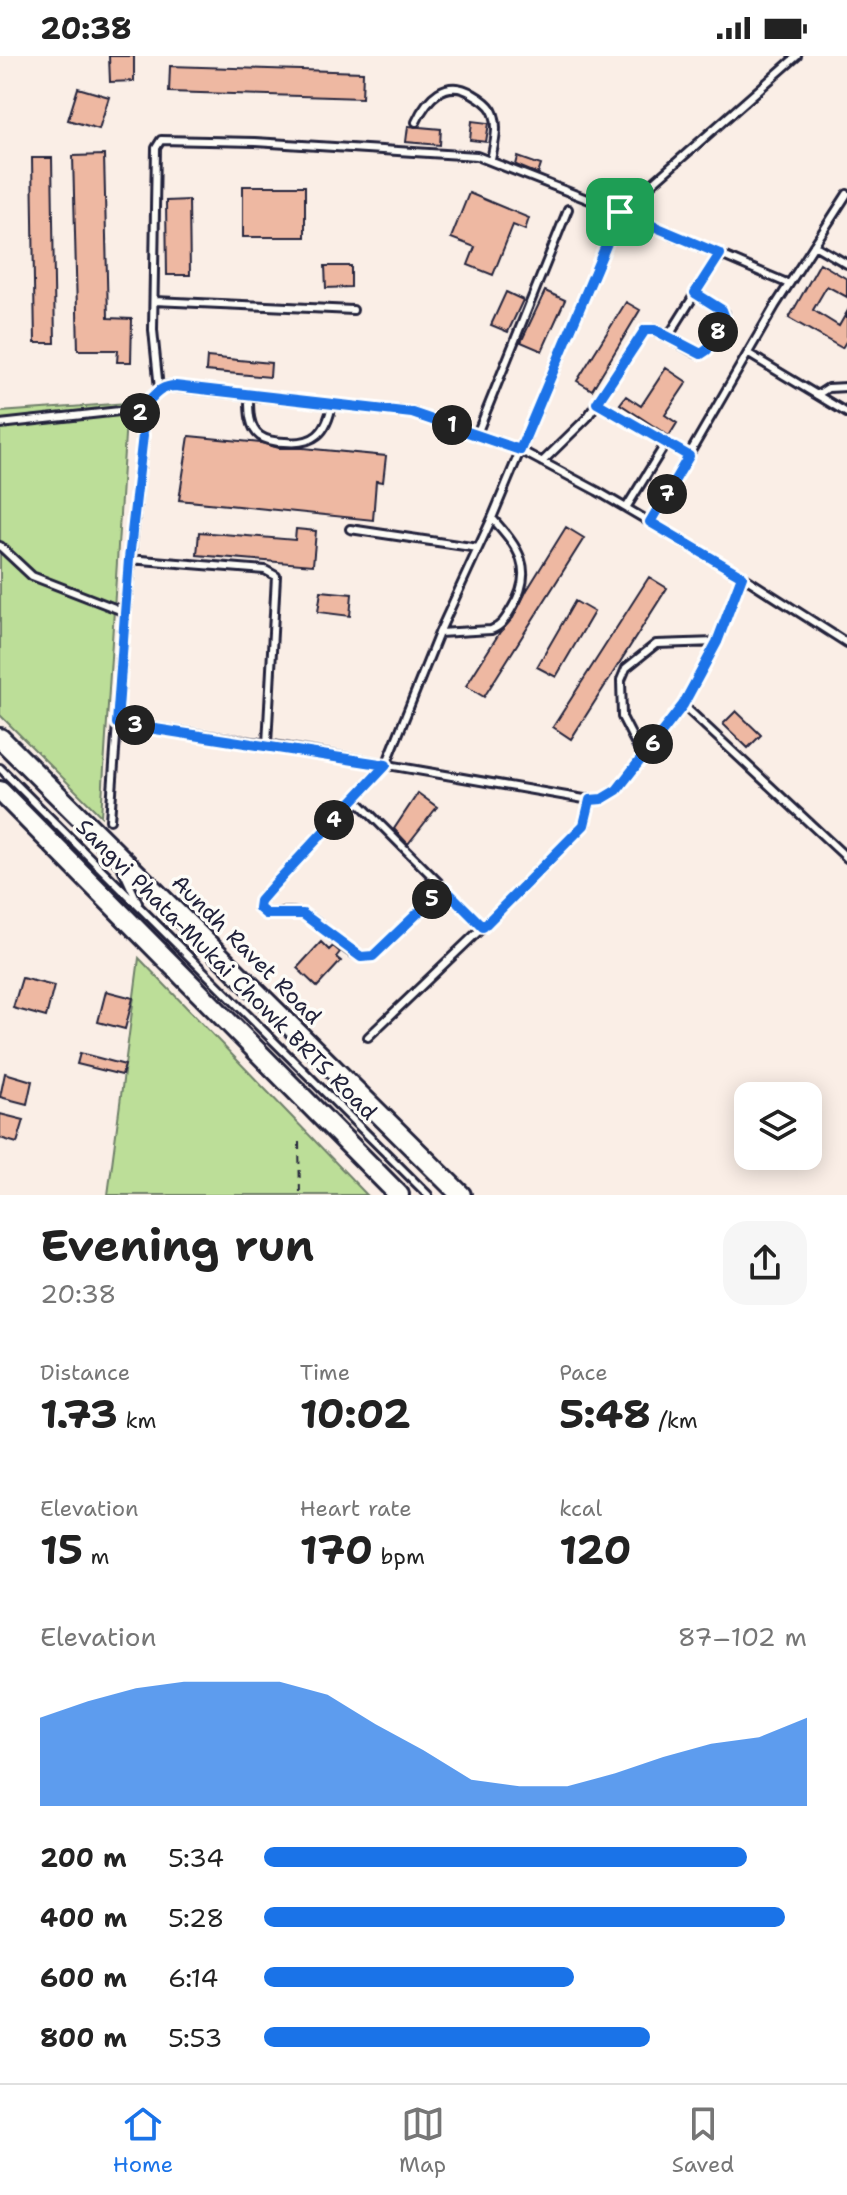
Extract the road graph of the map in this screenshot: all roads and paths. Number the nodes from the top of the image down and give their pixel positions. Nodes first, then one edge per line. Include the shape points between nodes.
1 (783, 56) edge
2 (797, 56) edge
3 (789, 64) junction
4 (416, 122) dead end
5 (491, 160) junction
6 (847, 194) edge
7 (568, 209) dead end
8 (620, 212) junction
9 (814, 245) junction
10 (720, 254) junction
11 (847, 264) edge
12 (789, 284) junction
13 (695, 293) junction
14 (154, 301) junction
15 (353, 310) dead end
16 (668, 337) junction
17 (749, 354) junction
18 (847, 387) edge
19 (159, 389) junction
20 (249, 394) junction
21 (817, 395) junction
22 (597, 403) junction
23 (332, 404) junction
24 (138, 409) junction
25 (847, 413) edge
26 (0, 424) edge
27 (477, 434) junction
28 (666, 443) junction
29 (520, 450) junction
30 (689, 456) junction
31 (542, 462) junction
32 (626, 508) junction
33 (492, 518) junction
34 (650, 522) junction
35 (350, 529) dead end
36 (0, 546) edge
37 (478, 548) junction
38 (129, 559) junction
39 (742, 576) junction
40 (125, 612) junction
41 (439, 633) junction
42 (717, 642) junction
43 (847, 643) edge
44 (683, 705) junction
45 (117, 723) junction
46 (0, 738) edge
47 (267, 744) junction
48 (643, 758) junction
49 (386, 765) junction
50 (0, 768) edge
51 (0, 791) edge
52 (354, 798) junction
53 (590, 800) junction
54 (110, 820) dead end
55 (111, 847) junction
56 (845, 858) edge
57 (444, 888) junction
58 (142, 910) junction
59 (483, 927) junction
60 (368, 1037) dead end
61 (299, 1142) dead end
62 (300, 1195) edge
63 (399, 1195) edge
64 (428, 1195) edge
65 (461, 1195) edge

1 - 3 lane
2 - 3 lane
3 - 8 lane
4 - 5 lane via 440,91 452,86 467,89 492,111 496,126
5 - 8 lane
5 - 14 lane via 270,142 161,140 156,148
6 - 9 lane
7 - 27 lane
8 - 10 lane
8 - 29 lane
9 - 11 lane
9 - 12 lane
10 - 12 lane
10 - 13 lane
12 - 17 lane
13 - 16 lane
13 - 16 lane via 725,313 707,350 696,353
14 - 15 lane
14 - 19 lane
16 - 22 lane via 650,329 640,333
17 - 21 lane
17 - 30 lane
18 - 21 lane
19 - 20 lane
19 - 24 lane
20 - 23 lane
20 - 23 lane via 250,419 260,436 275,441 303,444 320,434
21 - 25 lane
22 - 28 lane
22 - 31 lane
23 - 27 lane via 412,413
24 - 26 lane
24 - 38 lane via 143,435
27 - 29 lane
28 - 30 lane
28 - 32 lane
29 - 31 lane
29 - 33 lane
30 - 34 lane
31 - 32 lane
32 - 34 lane
33 - 37 lane
33 - 41 lane via 514,542 525,568 516,601 498,628
34 - 39 lane
35 - 37 lane
36 - 40 lane via 32,576
37 - 41 lane
38 - 40 lane
38 - 47 lane via 265,570 276,576
39 - 42 lane
39 - 43 lane
40 - 45 lane
41 - 49 lane
42 - 44 lane
42 - 48 lane via 656,644 626,668 621,680 622,717
44 - 48 lane
44 - 56 lane
45 - 47 lane
45 - 54 lane
46 - 55 main road, Aundh Ravet Road
47 - 49 lane
48 - 53 lane via 610,796
49 - 52 lane
49 - 53 lane
50 - 58 lane, Sangvi Phata-Mukai Chowk BRTS Road
51 - 63 main road
52 - 57 lane
52 - 57 lane via 260,901 262,911 303,914 367,958
53 - 59 lane via 584,825
55 - 58 lane
55 - 65 main road, Aundh Ravet Road
57 - 59 lane
58 - 64 lane, Sangvi Phata-Mukai Chowk BRTS Road
59 - 60 lane
61 - 62 path

